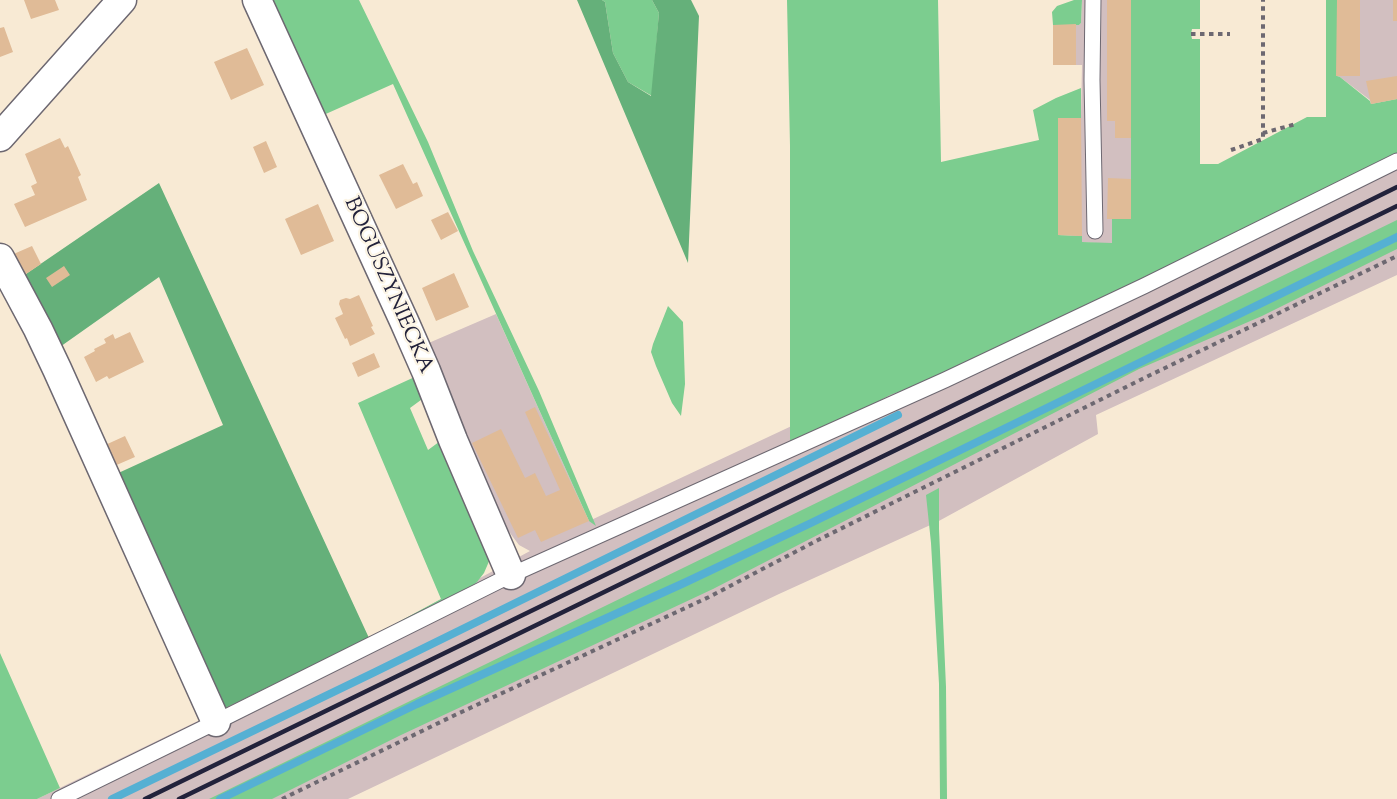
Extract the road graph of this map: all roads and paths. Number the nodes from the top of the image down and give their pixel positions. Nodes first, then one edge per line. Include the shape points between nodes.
1 (122, 0) edge
2 (257, 0) edge
3 (1093, 0) edge
4 (1263, 0) edge
5 (1191, 34) dead end
6 (1230, 34) dead end
7 (1296, 124) dead end
8 (1263, 133) junction
9 (0, 137) edge
10 (1231, 150) dead end
11 (1397, 161) edge
12 (1095, 231) dead end
13 (1397, 256) edge
14 (0, 258) edge
15 (512, 575) junction
16 (216, 722) junction
17 (59, 799) edge
18 (282, 799) edge

1 - 9 street
2 - 15 street, BOGUSZYNIECKA via 404,321
3 - 12 lane
4 - 8 path
5 - 6 path
7 - 8 path
8 - 10 path via 1263,139
11 - 15 lane via 945,380
13 - 18 path via 1127,386 709,597
14 - 16 street via 61,378
15 - 16 lane
16 - 17 lane

